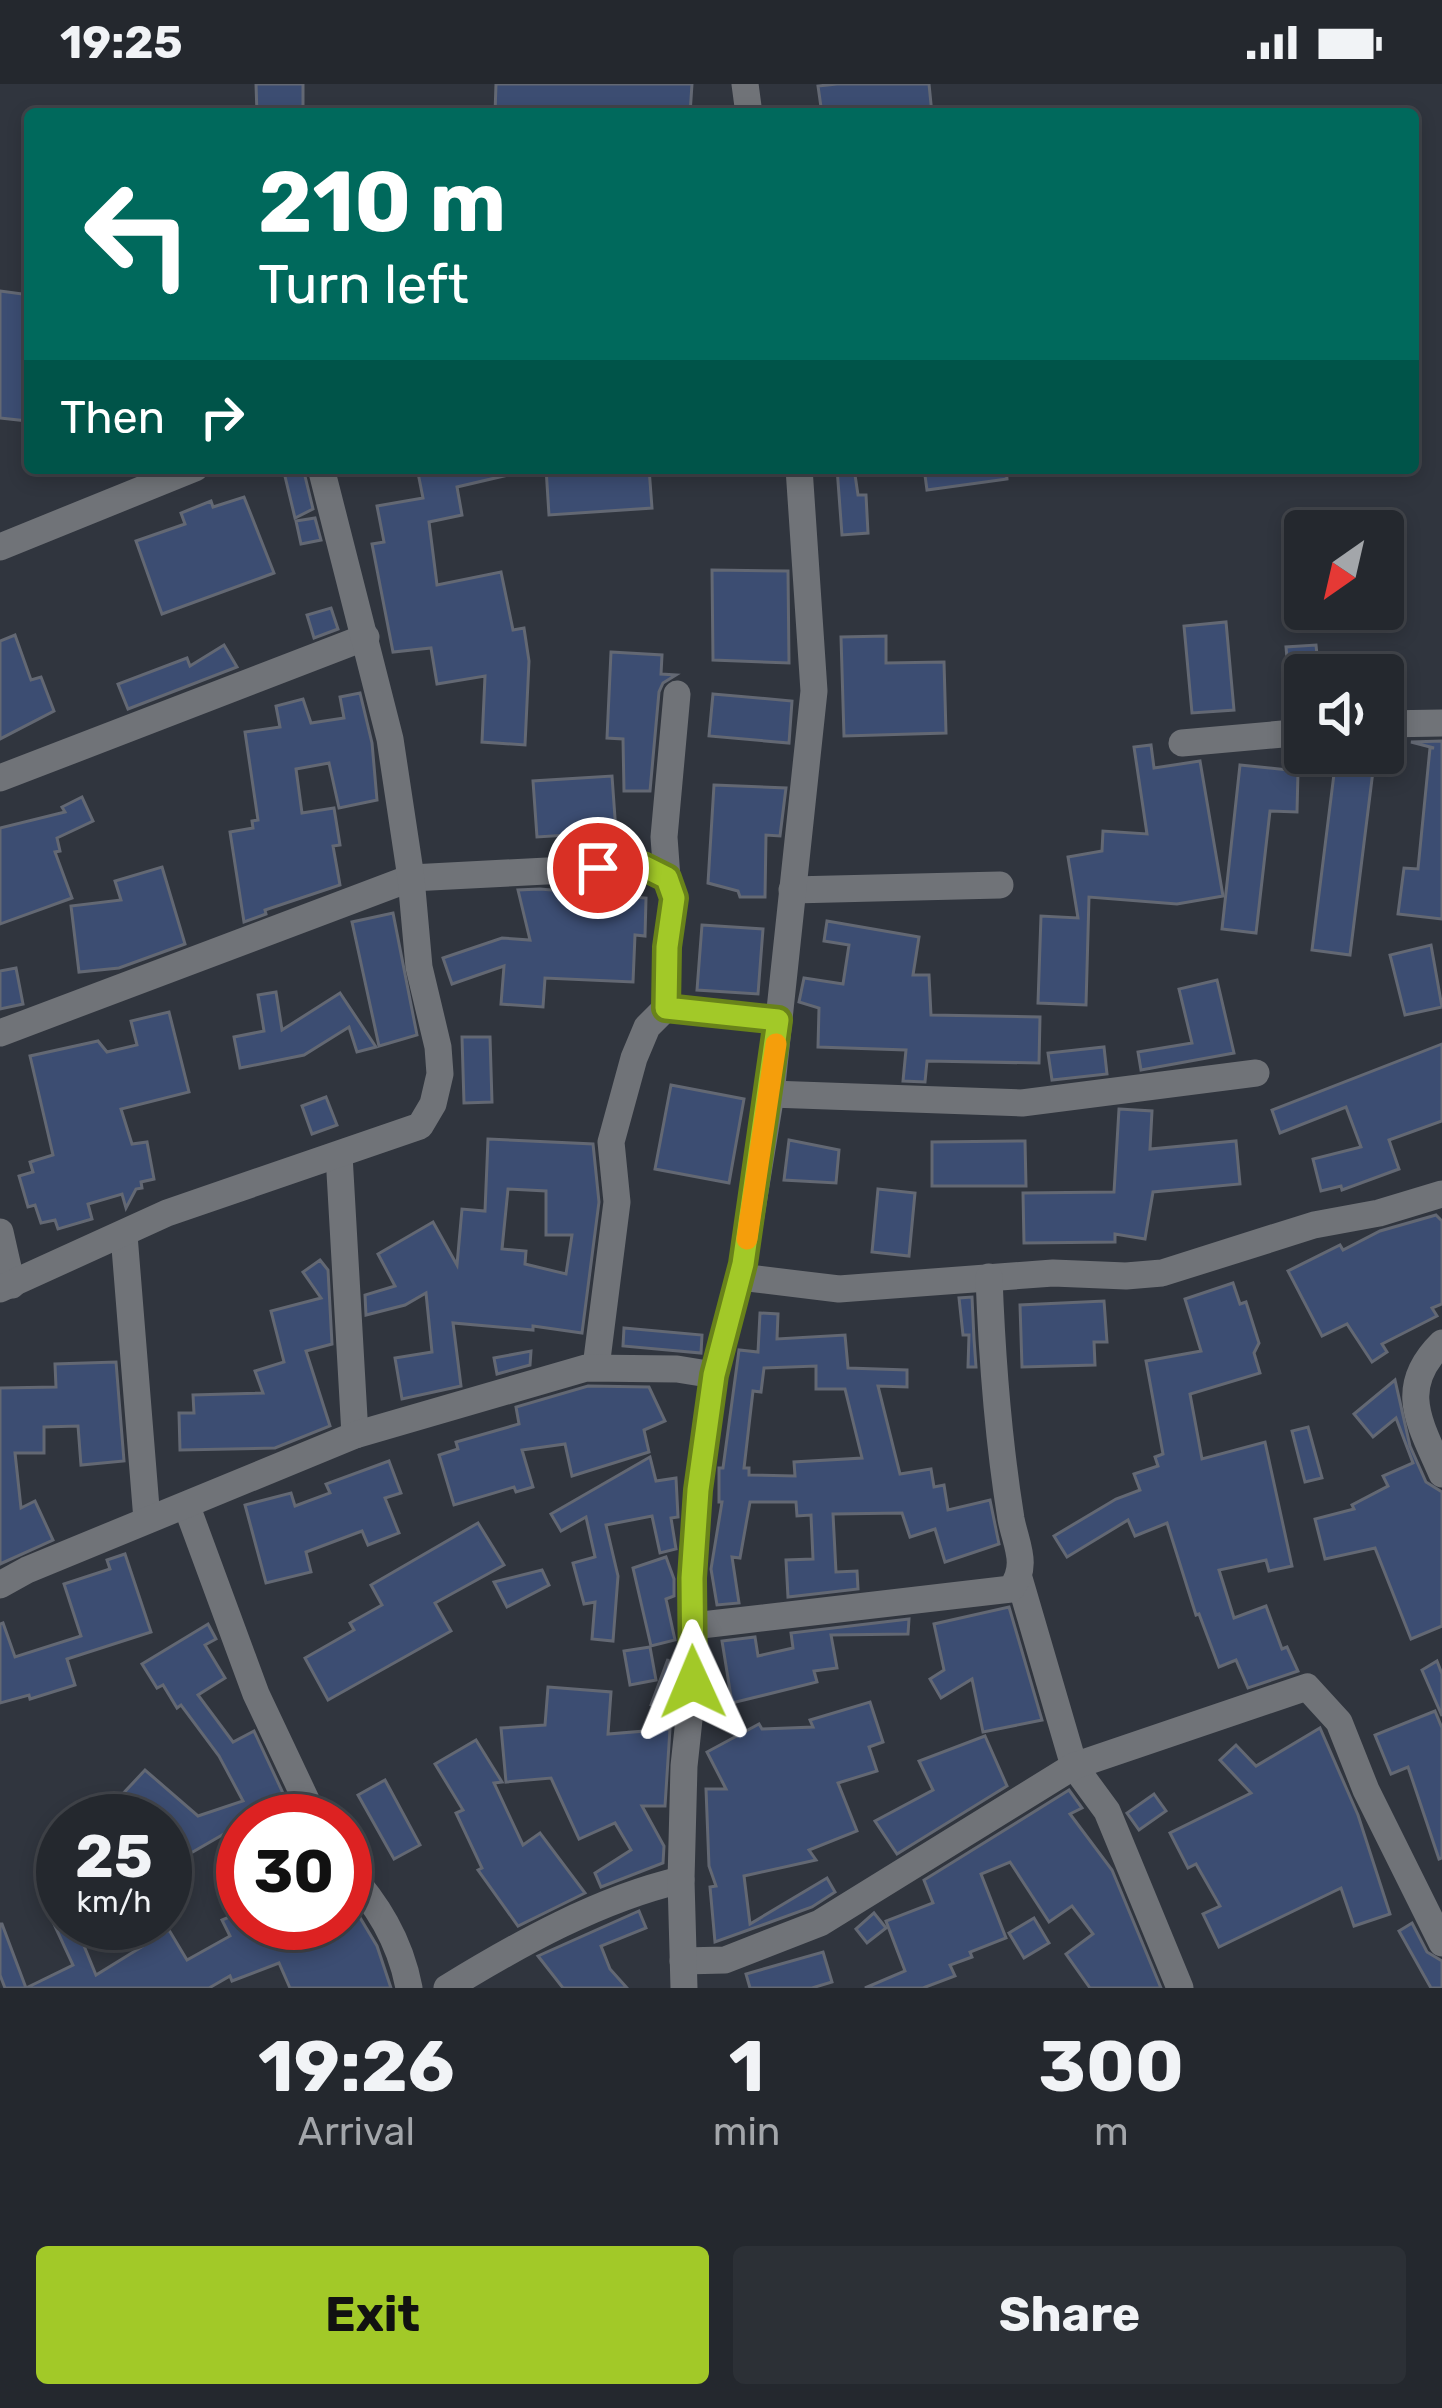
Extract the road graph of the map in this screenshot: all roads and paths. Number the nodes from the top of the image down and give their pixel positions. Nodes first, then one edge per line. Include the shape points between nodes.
1 (180, 474) edge
2 (323, 474) edge
3 (799, 474) edge
4 (0, 547) edge
5 (366, 638) junction
6 (676, 694) dead end
7 (1442, 723) edge
8 (1404, 724) edge
9 (1284, 734) edge
10 (1182, 743) dead end
11 (0, 778) edge
12 (411, 878) junction
13 (667, 878) junction
14 (1000, 885) dead end
15 (792, 890) junction
16 (666, 1008) junction
17 (778, 1020) junction
18 (0, 1034) edge
19 (1256, 1073) dead end
20 (770, 1094) junction
21 (339, 1155) junction
22 (1442, 1193) edge
23 (0, 1232) edge
24 (124, 1235) junction
25 (740, 1277) junction
26 (989, 1277) junction
27 (6, 1287) edge
28 (1442, 1343) edge
29 (596, 1367) junction
30 (714, 1375) junction
31 (355, 1435) junction
32 (1442, 1474) edge
33 (187, 1507) junction
34 (147, 1520) junction
35 (1019, 1578) junction
36 (0, 1585) edge
37 (692, 1625) junction
38 (1073, 1766) junction
39 (303, 1794) edge
40 (681, 1880) junction
41 (372, 1902) edge
42 (1442, 1943) edge
43 (684, 1975) edge
44 (409, 1988) edge
45 (447, 1988) edge
46 (1180, 1988) edge

1 - 4 street
2 - 5 street
3 - 15 street via 814,691
5 - 11 street
5 - 12 street
6 - 13 street
7 - 8 street
9 - 10 street
12 - 13 street via 643,866
12 - 18 street
12 - 21 street via 419,967 438,1046 437,1089 420,1126
13 - 16 street via 674,898
14 - 15 street
15 - 17 street
16 - 17 street
16 - 29 street via 634,1058 611,1142 617,1202
17 - 20 street
19 - 20 street via 1022,1103
20 - 25 street
21 - 24 street
21 - 31 street
22 - 26 street via 1162,1273
23 - 27 street
24 - 27 street
24 - 34 street
25 - 26 street via 839,1289
25 - 30 street
26 - 35 street via 996,1420
28 - 32 street via 1418,1372 1414,1391
29 - 30 street
29 - 31 street
30 - 37 street
31 - 33 street
33 - 34 street
33 - 39 street via 256,1694
34 - 36 street
35 - 37 street via 1011,1589
35 - 38 street
37 - 40 street
38 - 42 street via 1307,1687 1339,1722
38 - 43 street via 820,1923
38 - 46 street via 1106,1811
40 - 43 street
40 - 45 street via 643,1889
41 - 44 street

